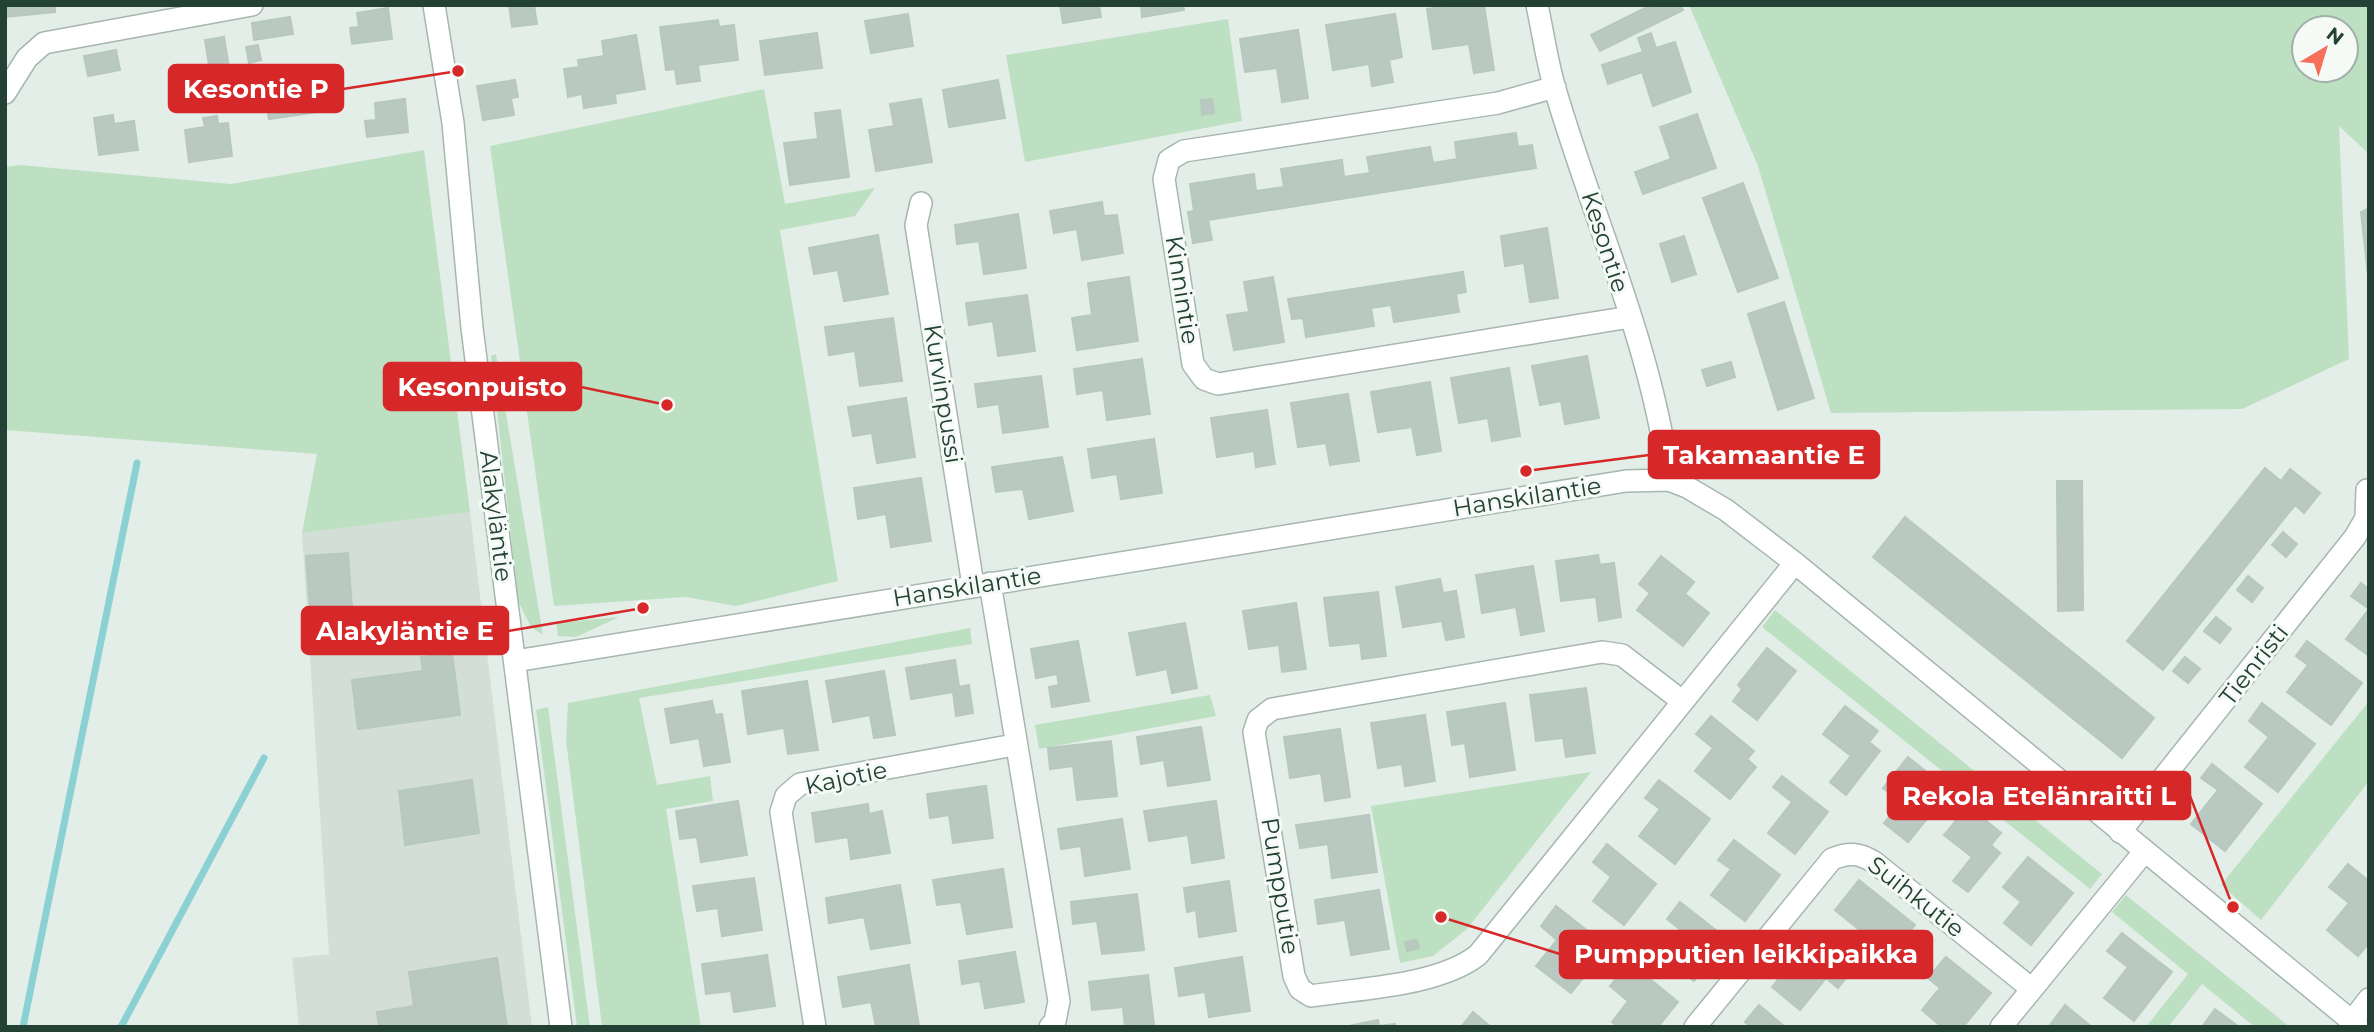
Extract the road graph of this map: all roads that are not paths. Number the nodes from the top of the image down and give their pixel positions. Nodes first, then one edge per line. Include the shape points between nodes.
1 (252, 5) edge
2 (434, 5) edge
3 (1537, 5) edge
4 (1555, 87) junction
5 (5, 93) edge
6 (921, 203) dead end
7 (1630, 317) junction
8 (1669, 480) junction
9 (2367, 490) edge
10 (1795, 564) junction
11 (981, 584) junction
12 (515, 661) junction
13 (1682, 701) junction
14 (1014, 745) junction
15 (2120, 832) junction
16 (2144, 852) junction
17 (2032, 989) junction
18 (2369, 999) edge
19 (2355, 1024) edge
20 (561, 1027) edge
21 (814, 1027) edge
22 (1050, 1027) edge
23 (1695, 1027) edge
24 (2001, 1027) edge

1 - 5 street via 44,44 27,58
2 - 12 street, Alakyläntie via 453,123 472,328
3 - 4 street, Kesontie
4 - 7 street, Kesontie
4 - 7 street, Kinnintie via 1498,103 1184,151 1169,160 1164,179 1194,364 1203,379 1218,384
6 - 11 street, Kurvinpussi via 916,225
7 - 8 street, Kesontie via 1664,440
8 - 10 street, Hanskilantie via 1707,496
8 - 11 street, Hanskilantie via 1626,481
9 - 15 street, Tienristi via 2366,518 2355,537
10 - 13 street, Pumpputie
10 - 15 street, Hanskilantie
11 - 12 street, Hanskilantie
11 - 14 street
12 - 20 street, Alakyläntie
13 - 13 street, Pumpputie via 1478,955 1463,967 1311,996 1300,989 1294,976 1254,732 1258,720 1272,709 1602,652 1622,655
14 - 21 street, Kajotie via 800,784 786,796 781,812
14 - 22 street via 1059,1002
15 - 16 street, Hanskilantie
16 - 17 street
16 - 19 street, Hanskilantie
17 - 23 street, Suihkutie via 1874,862 1861,854 1845,854 1832,859
17 - 24 street
18 - 19 street

